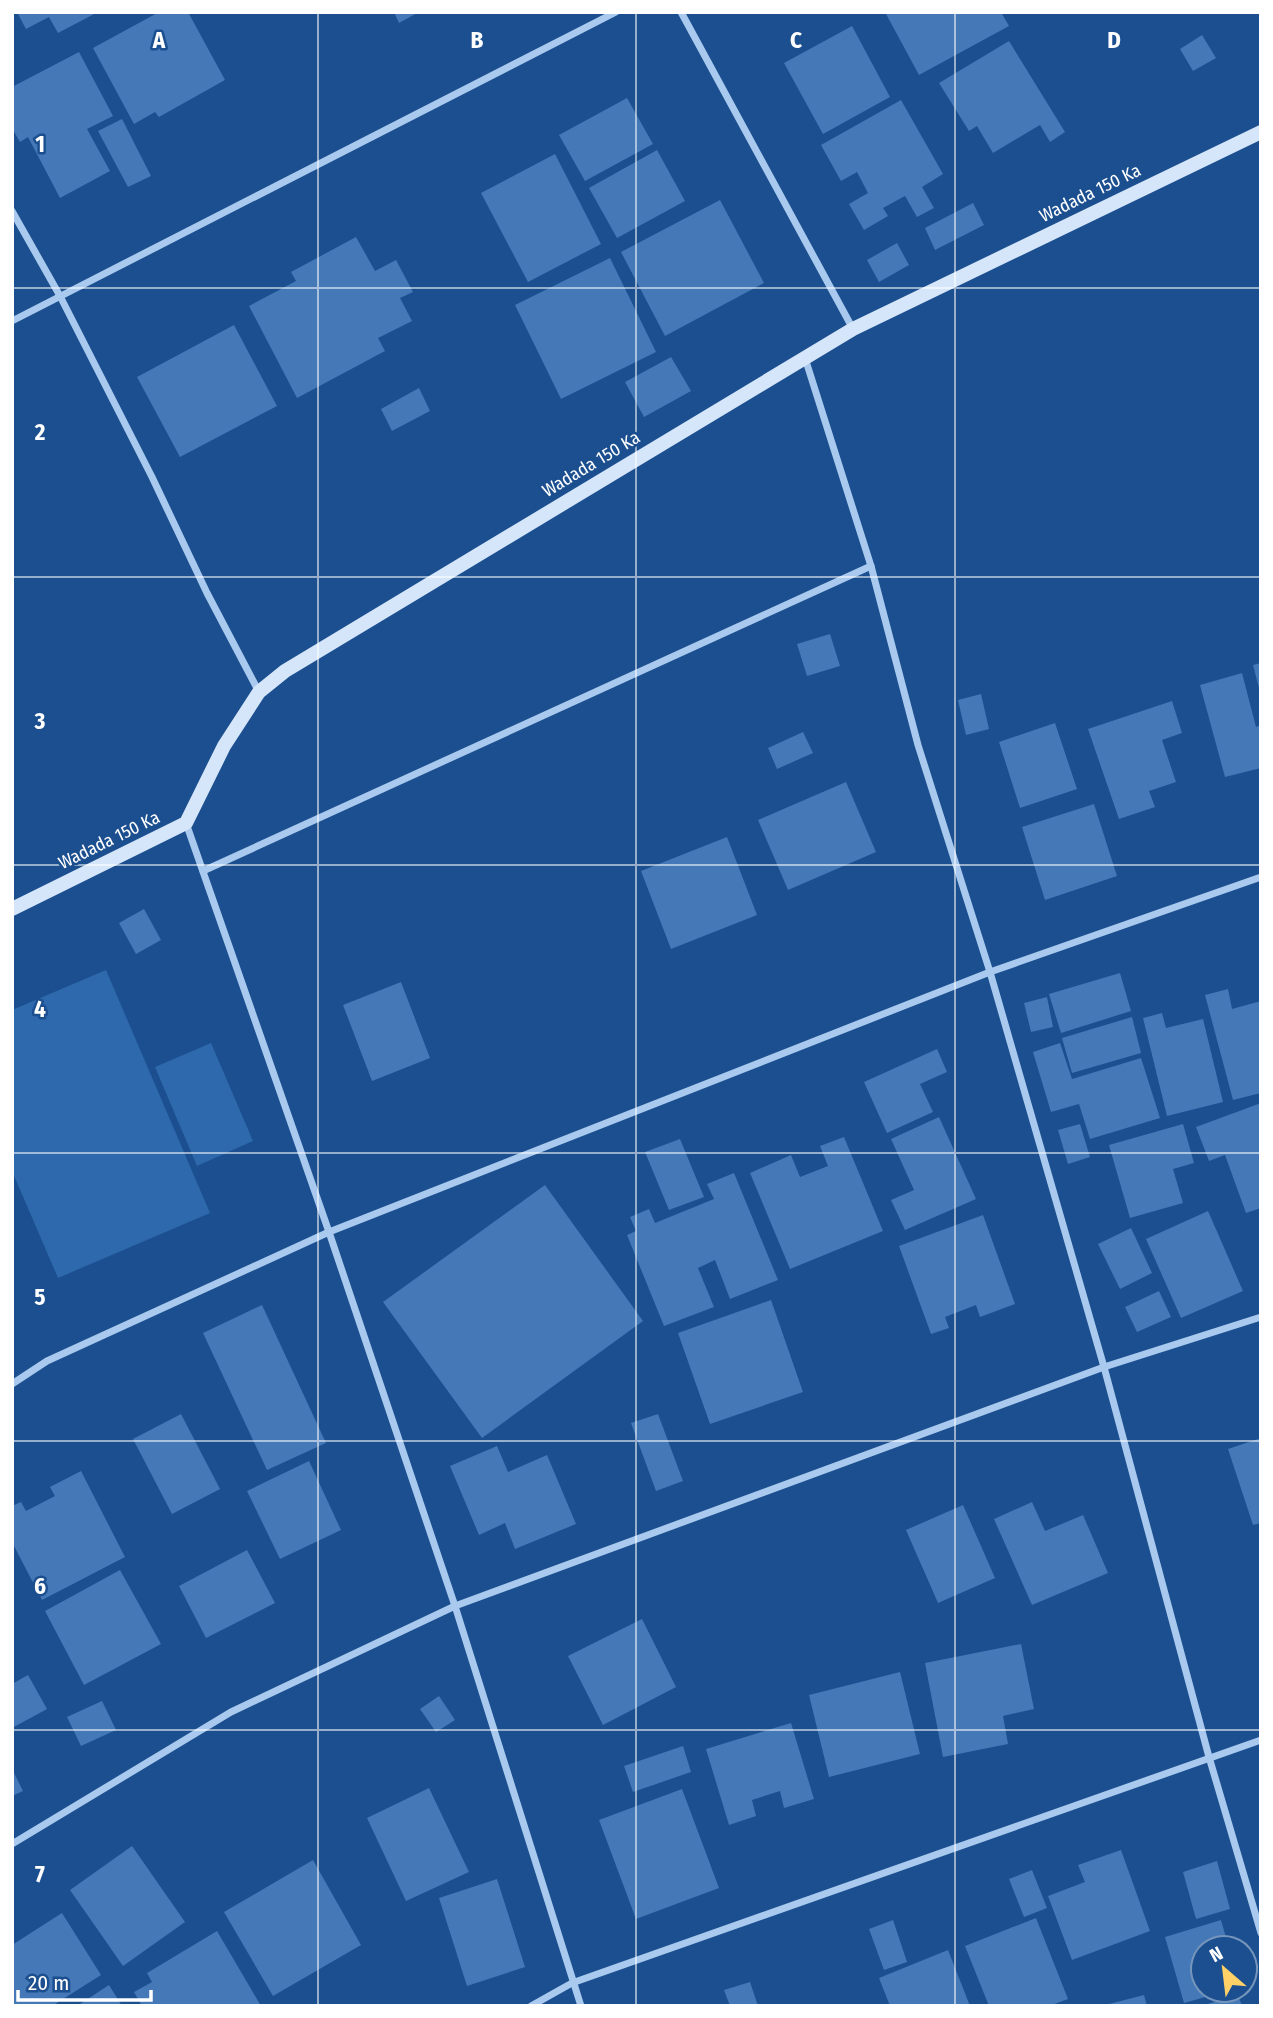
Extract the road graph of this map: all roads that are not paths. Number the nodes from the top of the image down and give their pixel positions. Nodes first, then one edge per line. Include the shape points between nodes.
1 (617, 12) edge
2 (681, 12) edge
3 (1261, 132) edge
4 (12, 211) edge
5 (60, 296) junction
6 (12, 321) edge
7 (853, 329) junction
8 (805, 358) junction
9 (871, 566) junction
10 (258, 692) junction
11 (186, 823) junction
12 (203, 871) junction
13 (1261, 877) edge
14 (12, 909) edge
15 (990, 972) junction
16 (329, 1232) junction
17 (1261, 1317) edge
18 (1104, 1367) junction
19 (12, 1384) edge
20 (454, 1606) junction
21 (1261, 1740) edge
22 (1209, 1757) junction
23 (12, 1844) edge
24 (1261, 1933) edge
25 (572, 1983) junction
26 (531, 2006) edge
27 (580, 2006) edge

1 - 5 street
2 - 7 street
3 - 7 street, Wadada 150 Ka
4 - 5 street
5 - 6 street
5 - 10 street
7 - 8 street, Wadada 150 Ka
8 - 9 street
8 - 10 street, Wadada 150 Ka via 285,671
9 - 12 street
9 - 15 street via 918,745
10 - 11 street, Wadada 150 Ka via 224,746
11 - 12 street
11 - 14 street, Wadada 150 Ka
12 - 16 street
13 - 15 street
15 - 16 street
15 - 18 street
16 - 19 street via 47,1361
16 - 20 street
17 - 18 street
18 - 20 street
18 - 22 street
20 - 23 street via 230,1712
20 - 25 street
21 - 22 street
22 - 24 street
22 - 25 street
25 - 26 street
25 - 27 street

